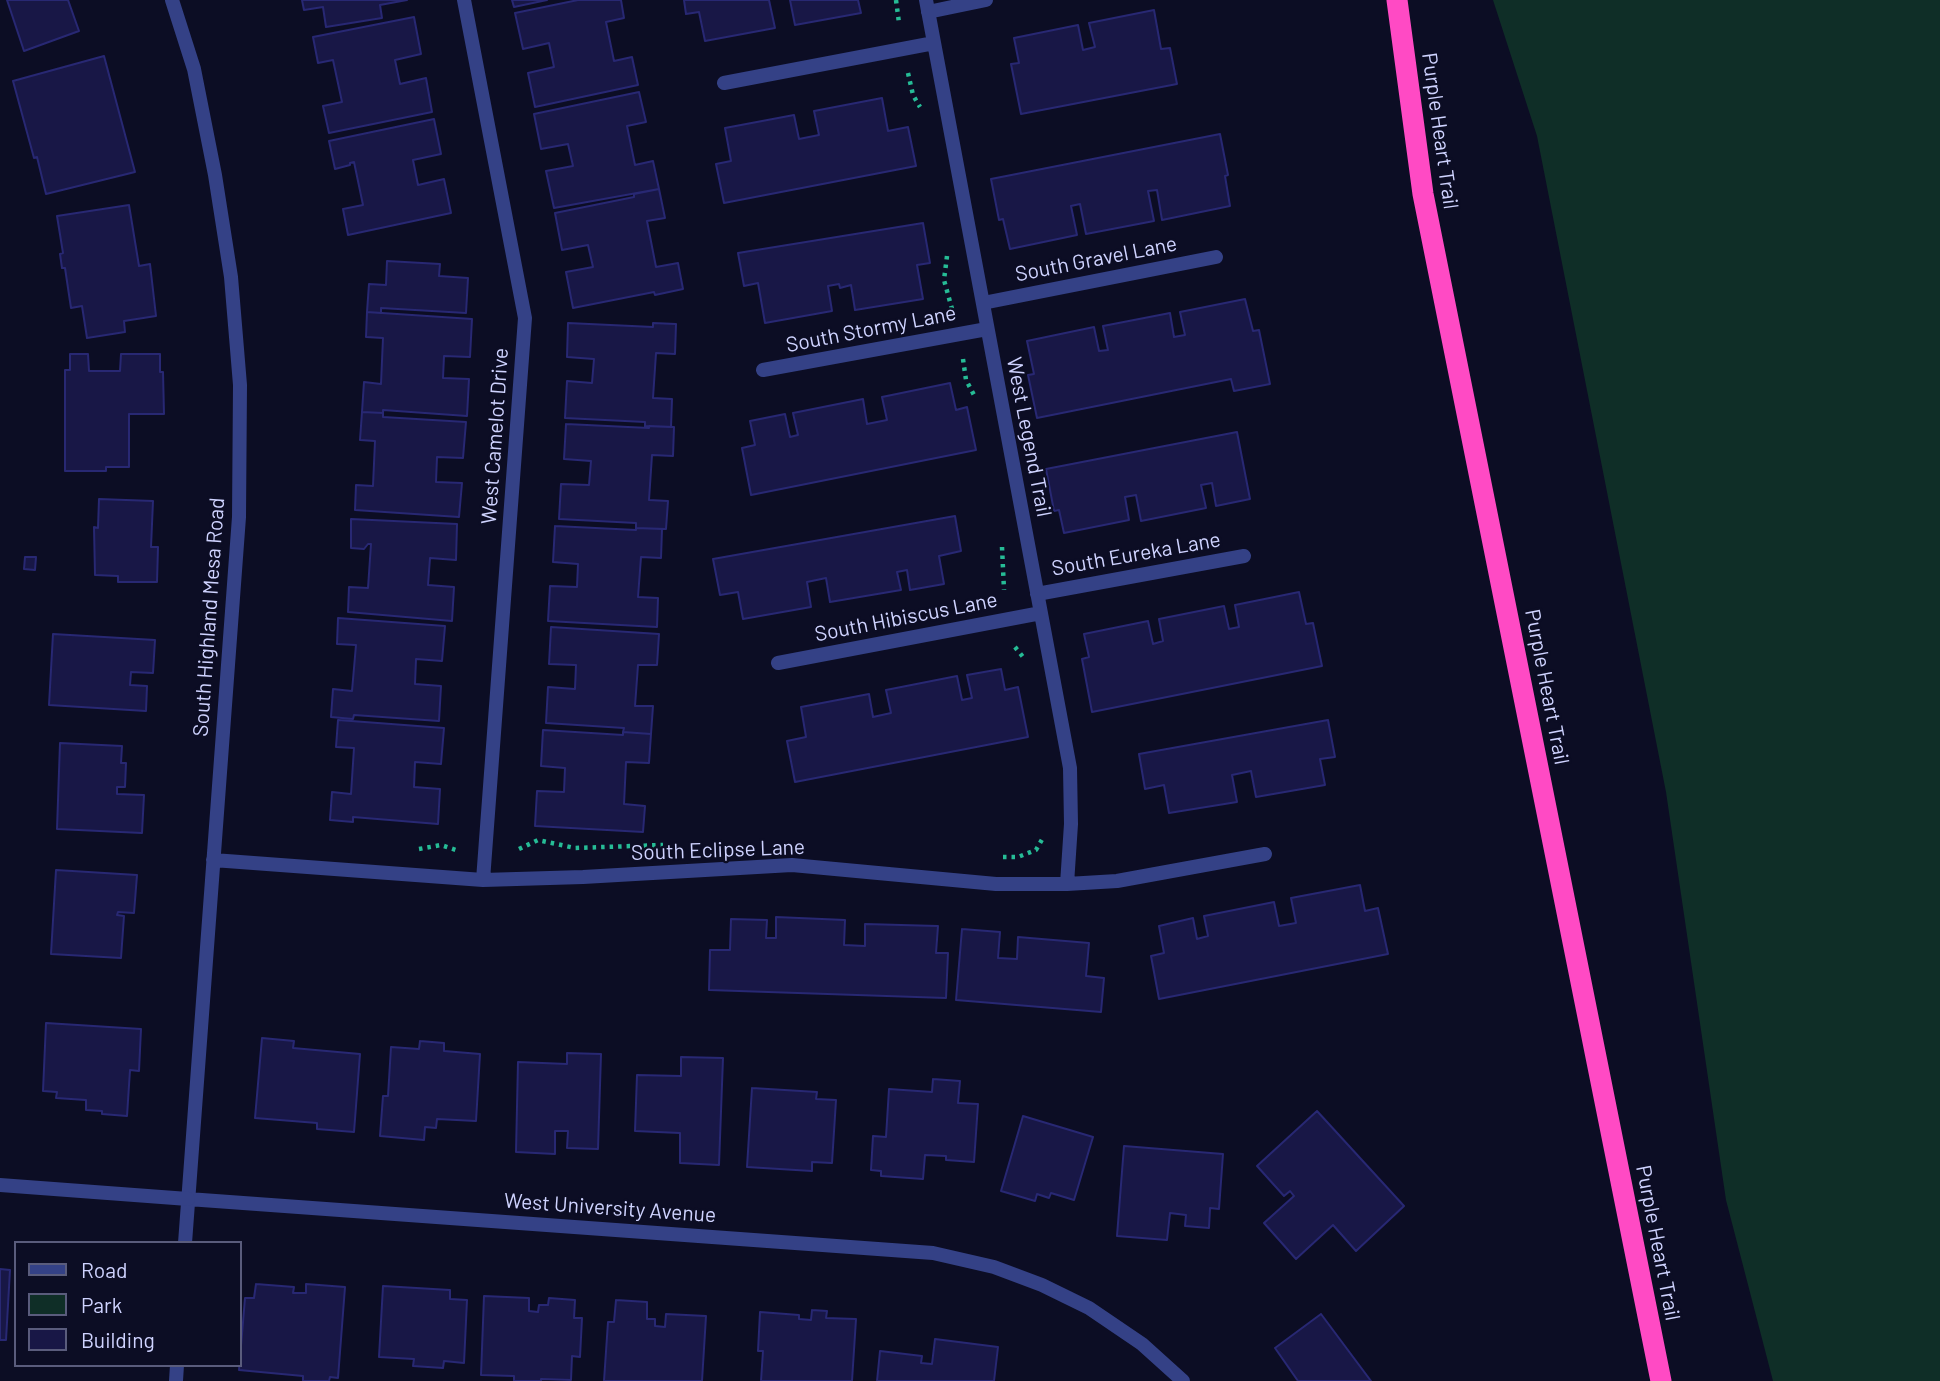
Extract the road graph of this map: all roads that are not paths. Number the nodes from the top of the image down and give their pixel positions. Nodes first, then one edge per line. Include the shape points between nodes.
1 (172, 0) edge
2 (464, 0) edge
3 (986, 0) edge
4 (1397, 0) edge
5 (927, 6) edge
6 (934, 43) junction
7 (724, 83) dead end
8 (1216, 257) dead end
9 (983, 303) junction
10 (987, 328) junction
11 (764, 370) dead end
12 (1244, 556) dead end
13 (1037, 594) junction
14 (1041, 613) junction
15 (778, 663) dead end
16 (1265, 854) dead end
17 (213, 860) junction
18 (483, 880) junction
19 (1068, 884) junction
20 (0, 1185) edge
21 (188, 1199) junction
22 (185, 1241) edge
23 (1183, 1381) edge
24 (1661, 1381) edge

1 - 17 street, South Highland Mesa Road via 194,69 215,175 231,277 240,385 239,517
2 - 18 street, West Camelot Drive via 525,318
3 - 5 street
4 - 24 highway, Purple Heart Trail via 1423,194
5 - 6 street, West Legend Trail
6 - 7 street
6 - 9 street, West Legend Trail
8 - 9 street, South Gravel Lane
9 - 10 street, West Legend Trail
10 - 11 street, South Stormy Lane
10 - 13 street, West Legend Trail
12 - 13 street, South Eureka Lane
13 - 14 street, West Legend Trail
14 - 15 street, South Hibiscus Lane
14 - 19 street, West Legend Trail via 1070,768
16 - 19 street, South Eclipse Lane via 1117,881
17 - 18 street, South Eclipse Lane
17 - 21 street, South Highland Mesa Road
18 - 19 street, South Eclipse Lane via 792,865 996,884
20 - 21 street, West University Avenue
21 - 22 street, South Highland Mesa Road
21 - 23 street, West University Avenue via 933,1253 994,1267 1089,1308 1142,1344

